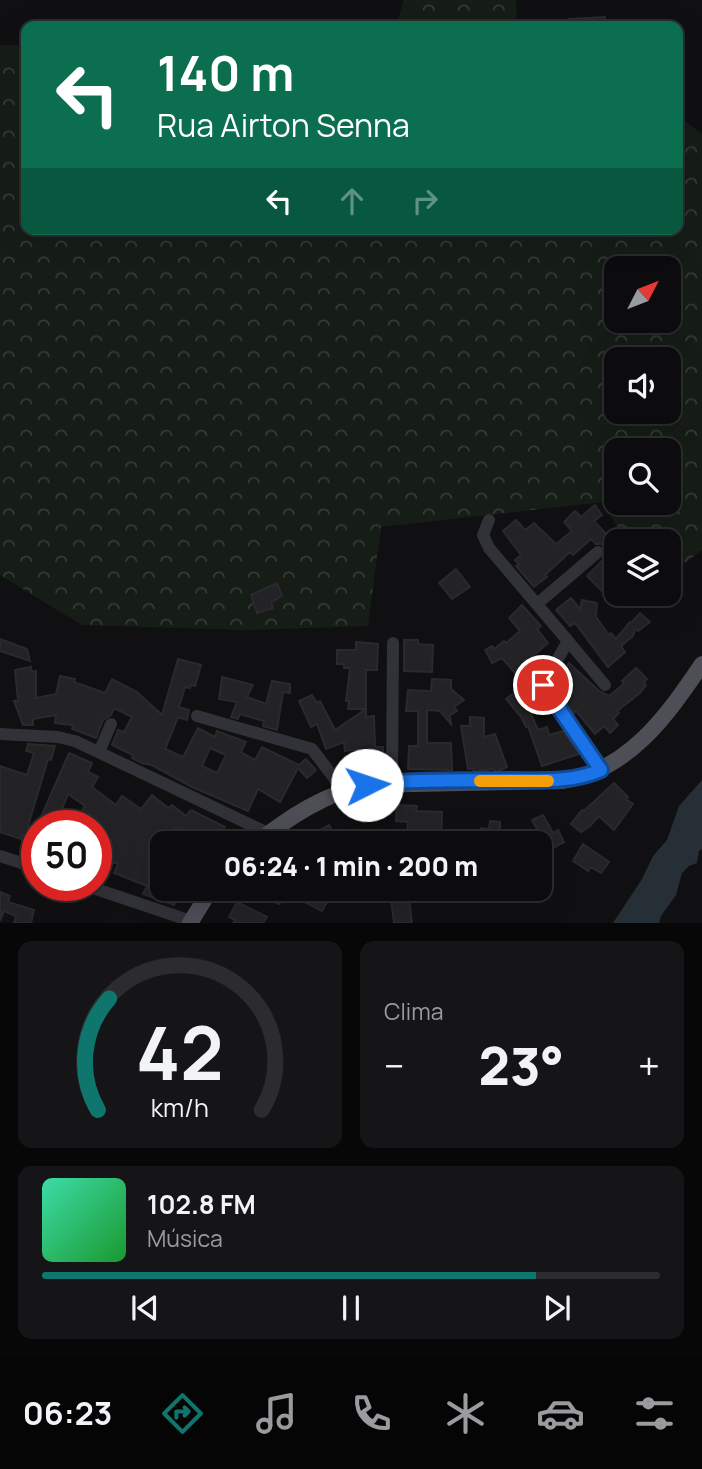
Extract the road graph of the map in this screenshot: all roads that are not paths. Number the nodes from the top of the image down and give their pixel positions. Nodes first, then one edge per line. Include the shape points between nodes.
1 (489, 520) dead end
2 (598, 552) dead end
3 (537, 604) junction
4 (568, 641) junction
5 (393, 643) dead end
6 (702, 664) edge
7 (604, 685) dead end
8 (197, 716) dead end
9 (111, 724) dead end
10 (0, 733) edge
11 (99, 752) junction
12 (601, 770) junction
13 (392, 782) junction
14 (344, 791) junction
15 (247, 831) edge
16 (274, 831) edge
17 (0, 856) edge
18 (21, 863) edge
19 (112, 895) edge
20 (204, 901) edge
21 (191, 922) edge

1 - 3 street via 483,535 489,548
2 - 3 street
3 - 4 street
4 - 7 street
4 - 12 street via 543,685
5 - 13 street
6 - 12 main road via 657,726
8 - 14 street via 312,749
9 - 11 street
10 - 11 street via 58,737
11 - 15 street
12 - 13 main road via 562,780
13 - 14 main road
14 - 16 main road
17 - 18 street
19 - 21 street
20 - 21 main road

